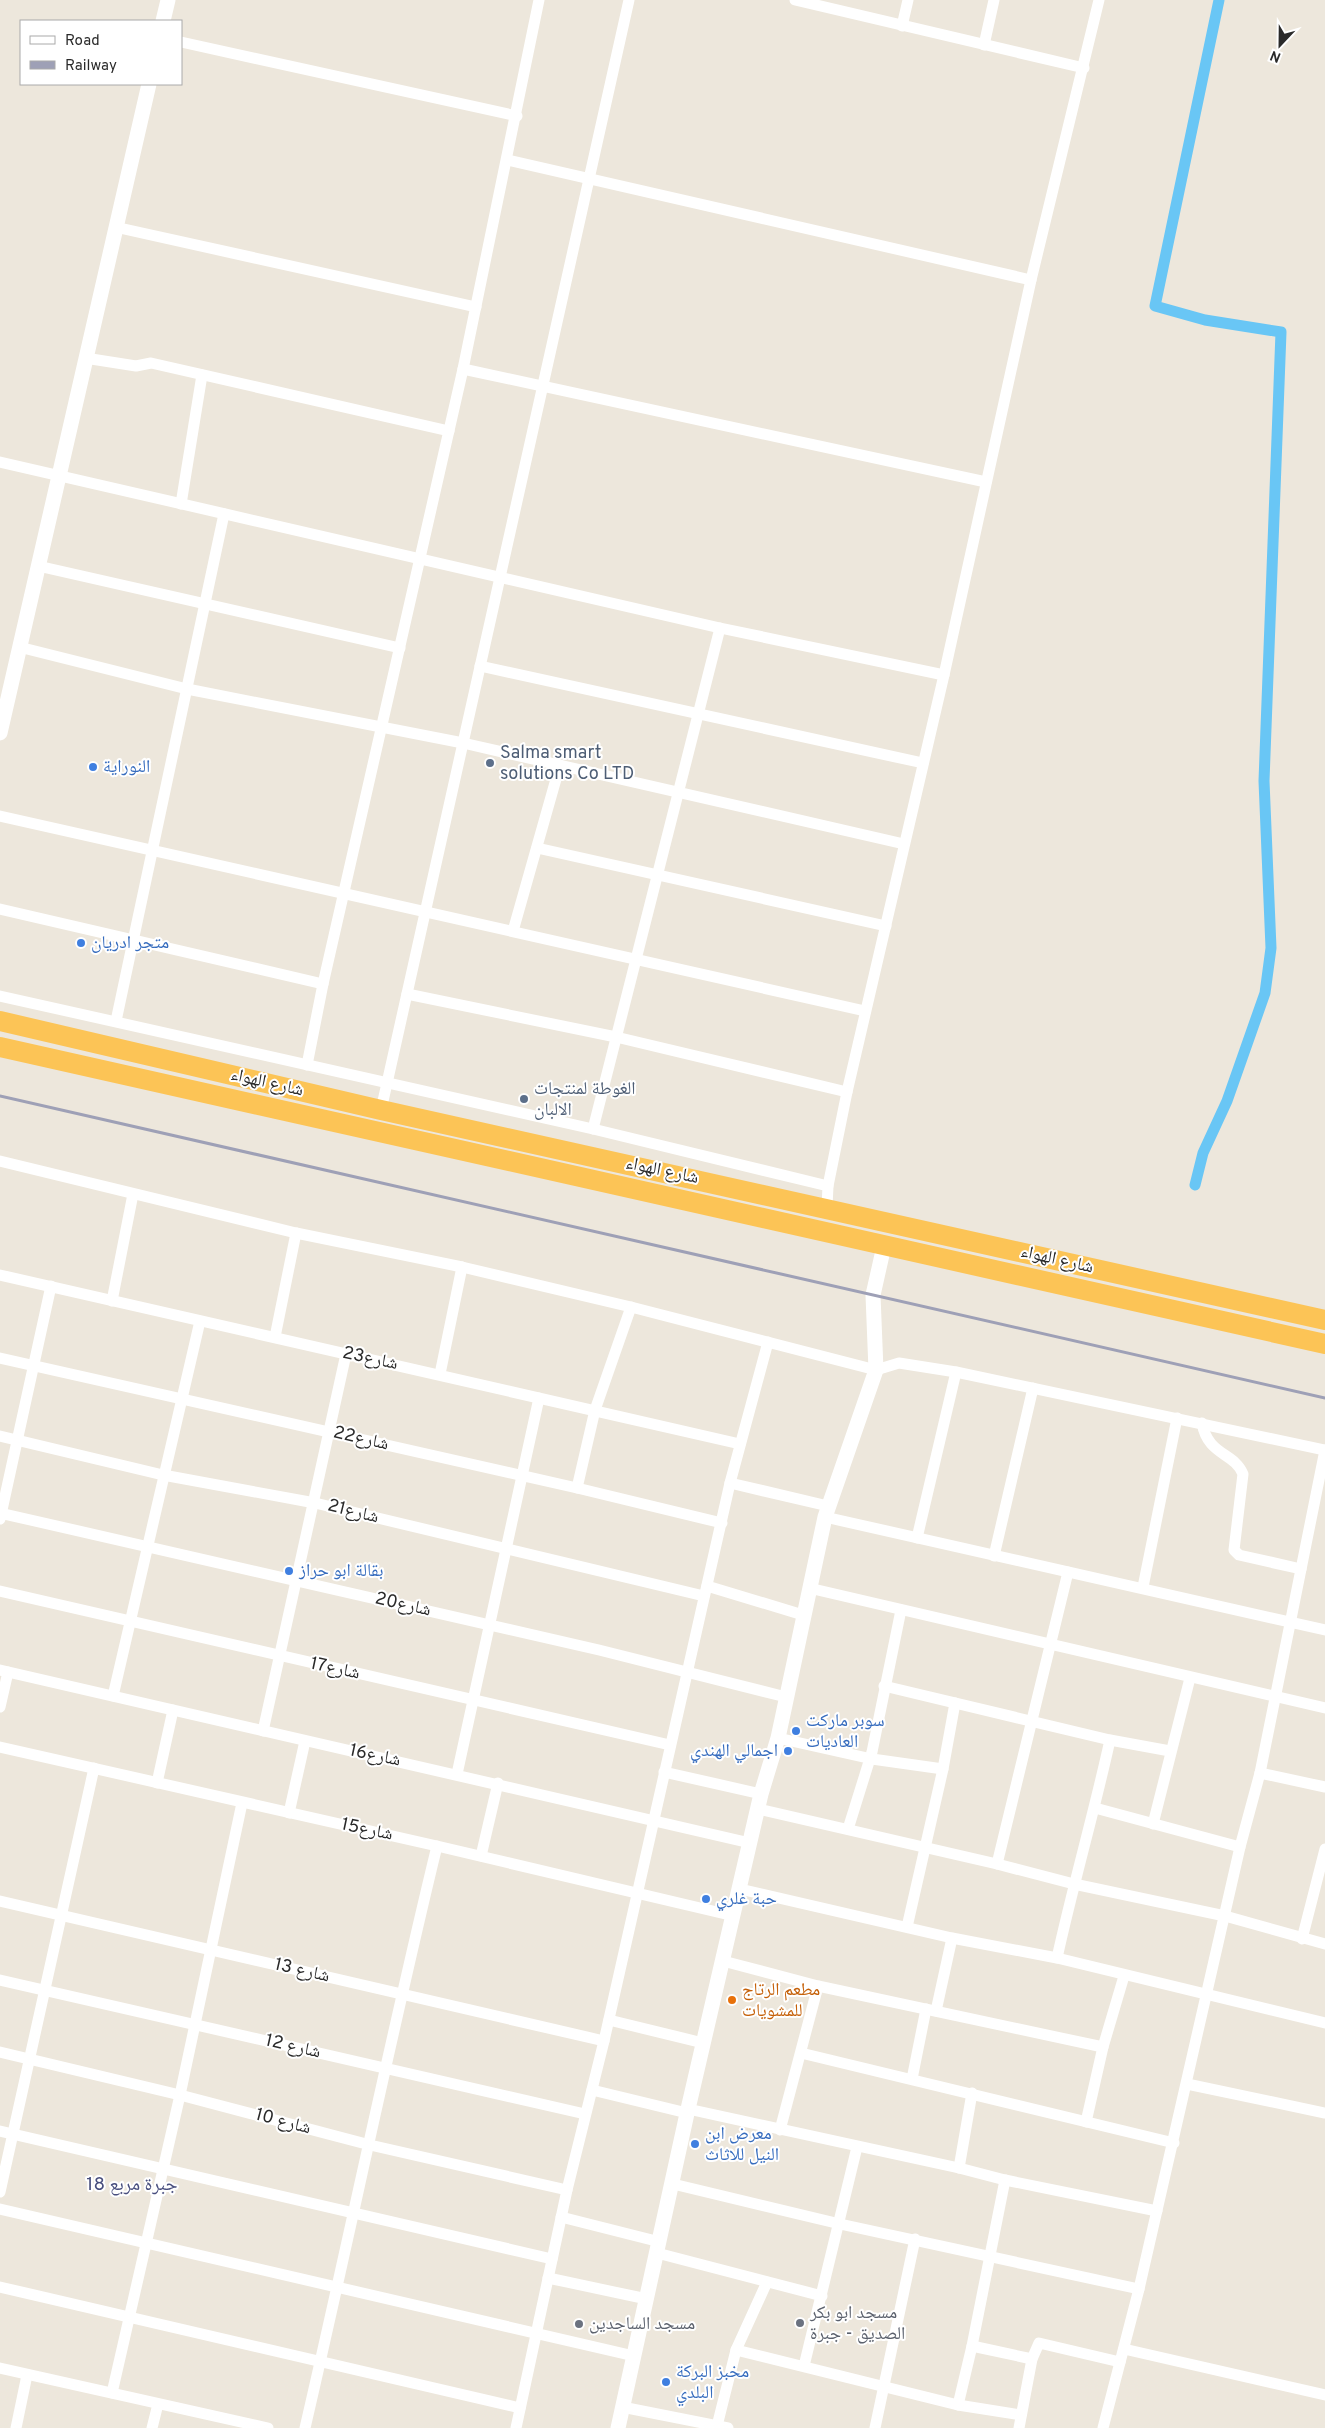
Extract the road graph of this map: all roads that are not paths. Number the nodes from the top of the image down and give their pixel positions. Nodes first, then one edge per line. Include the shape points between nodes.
1 (168, 0) edge
2 (539, 0) edge
3 (629, 0) edge
4 (795, 0) edge
5 (908, 0) edge
6 (994, 0) edge
7 (1099, 0) edge
8 (163, 20) edge
9 (902, 26) junction
10 (182, 42) edge
11 (984, 45) junction
12 (1084, 68) junction
13 (149, 85) edge
14 (517, 116) junction
15 (508, 160) junction
16 (589, 179) junction
17 (115, 227) junction
18 (1031, 280) junction
19 (476, 307) junction
20 (85, 358) junction
21 (463, 369) junction
22 (202, 375) junction
23 (543, 386) junction
24 (448, 431) junction
25 (0, 462) edge
26 (59, 475) junction
27 (986, 482) junction
28 (181, 504) junction
29 (224, 514) junction
30 (421, 558) junction
31 (38, 566) junction
32 (500, 576) junction
33 (205, 604) junction
34 (720, 628) junction
35 (20, 647) junction
36 (400, 648) junction
37 (480, 666) junction
38 (944, 675) junction
39 (187, 689) junction
40 (698, 714) junction
41 (382, 726) junction
42 (0, 733) edge
43 (463, 743) junction
44 (923, 763) junction
45 (560, 765) junction
46 (678, 794) junction
47 (0, 816) edge
48 (904, 844) junction
49 (537, 848) junction
50 (152, 851) junction
51 (657, 875) junction
52 (344, 894) junction
53 (0, 909) edge
54 (425, 912) junction
55 (886, 926) junction
56 (514, 932) junction
57 (134, 939) junction
58 (636, 959) junction
59 (322, 984) junction
60 (407, 994) junction
61 (0, 996) edge
62 (866, 1011) junction
63 (0, 1021) edge
64 (116, 1021) junction
65 (616, 1037) junction
66 (0, 1047) edge
67 (307, 1065) junction
68 (387, 1083) junction
69 (847, 1092) junction
70 (381, 1110) junction
71 (593, 1129) junction
72 (0, 1161) edge
73 (828, 1186) junction
74 (133, 1194) junction
75 (827, 1207) junction
76 (296, 1233) junction
77 (884, 1246) junction
78 (462, 1268) junction
79 (0, 1275) edge
80 (51, 1286) junction
81 (112, 1301) junction
82 (631, 1307) junction
83 (1325, 1320) edge
84 (200, 1321) junction
85 (275, 1337) junction
86 (768, 1342) junction
87 (1325, 1344) edge
88 (346, 1354) junction
89 (0, 1358) edge
90 (33, 1366) junction
91 (876, 1370) junction
92 (956, 1372) junction
93 (440, 1374) junction
94 (1033, 1388) junction
95 (539, 1398) junction
96 (181, 1400) junction
97 (595, 1410) junction
98 (1177, 1418) junction
99 (1202, 1423) junction
100 (329, 1432) junction
101 (0, 1436) edge
102 (17, 1440) junction
103 (740, 1444) junction
104 (1325, 1450) edge
105 (163, 1476) junction
106 (522, 1476) junction
107 (730, 1483) junction
108 (577, 1488) junction
109 (315, 1503) junction
110 (826, 1512) junction
111 (0, 1515) edge
112 (722, 1523) junction
113 (917, 1538) junction
114 (147, 1546) junction
115 (506, 1549) junction
116 (994, 1556) junction
117 (1301, 1569) junction
118 (1068, 1572) junction
119 (298, 1581) junction
120 (1143, 1587) junction
121 (809, 1588) junction
122 (0, 1591) edge
123 (706, 1591) junction
124 (901, 1610) junction
125 (803, 1615) junction
126 (130, 1621) junction
127 (1290, 1622) junction
128 (490, 1624) junction
129 (1325, 1630) edge
130 (1051, 1644) junction
131 (280, 1656) junction
132 (4, 1671) edge
133 (688, 1671) junction
134 (1190, 1678) junction
135 (884, 1686) junction
136 (113, 1696) junction
137 (1275, 1696) junction
138 (786, 1697) junction
139 (475, 1700) junction
140 (955, 1703) junction
141 (0, 1708) edge
142 (1325, 1708) edge
143 (173, 1710) junction
144 (1033, 1721) junction
145 (263, 1731) junction
146 (778, 1738) junction
147 (1110, 1740) junction
148 (305, 1741) junction
149 (670, 1746) junction
150 (0, 1747) edge
151 (1170, 1752) junction
152 (870, 1757) junction
153 (94, 1768) junction
154 (943, 1769) junction
155 (664, 1772) junction
156 (1260, 1773) junction
157 (457, 1774) junction
158 (157, 1783) junction
159 (498, 1783) junction
160 (1325, 1787) edge
161 (761, 1794) junction
162 (242, 1803) junction
163 (1095, 1808) junction
164 (758, 1809) junction
165 (289, 1813) junction
166 (654, 1820) junction
167 (1153, 1824) junction
168 (848, 1829) junction
169 (750, 1843) junction
170 (437, 1846) junction
171 (1240, 1847) junction
172 (925, 1848) junction
173 (1324, 1855) edge
174 (481, 1856) junction
175 (997, 1864) junction
176 (1074, 1884) junction
177 (740, 1889) junction
178 (637, 1892) junction
179 (0, 1901) edge
180 (60, 1915) junction
181 (734, 1916) junction
182 (1225, 1916) junction
183 (907, 1927) junction
184 (952, 1938) junction
185 (1302, 1939) junction
186 (1325, 1944) edge
187 (210, 1950) junction
188 (1056, 1958) junction
189 (723, 1961) junction
190 (1124, 1976) junction
191 (0, 1980) edge
192 (818, 1986) junction
193 (44, 1989) junction
194 (402, 1994) junction
195 (1206, 1995) junction
196 (931, 2010) junction
197 (609, 2020) junction
198 (1325, 2023) edge
199 (194, 2024) junction
200 (604, 2041) junction
201 (704, 2043) junction
202 (1103, 2047) junction
203 (0, 2052) edge
204 (801, 2053) junction
205 (29, 2058) junction
206 (386, 2068) junction
207 (912, 2079) junction
208 (1187, 2084) junction
209 (592, 2090) junction
210 (972, 2093) junction
211 (180, 2095) junction
212 (688, 2111) junction
213 (1325, 2113) edge
214 (585, 2114) junction
215 (1086, 2122) junction
216 (780, 2130) junction
217 (0, 2131) edge
218 (14, 2134) junction
219 (1174, 2143) junction
220 (370, 2145) junction
221 (857, 2147) junction
222 (959, 2168) junction
223 (164, 2169) junction
224 (1005, 2180) junction
225 (673, 2184) junction
226 (567, 2190) junction
227 (0, 2192) edge
228 (0, 2209) edge
229 (1157, 2211) junction
230 (354, 2214) junction
231 (561, 2217) junction
232 (840, 2224) junction
233 (914, 2239) junction
234 (147, 2242) junction
235 (659, 2248) junction
236 (990, 2257) junction
237 (552, 2259) junction
238 (548, 2278) junction
239 (767, 2282) junction
240 (0, 2287) edge
241 (337, 2287) junction
242 (1139, 2289) junction
243 (822, 2296) junction
244 (647, 2299) junction
245 (130, 2318) junction
246 (536, 2334) junction
247 (972, 2346) junction
248 (1124, 2349) junction
249 (736, 2350) junction
250 (634, 2356) junction
251 (1032, 2359) junction
252 (1120, 2362) junction
253 (320, 2363) junction
254 (804, 2366) junction
255 (0, 2368) edge
256 (27, 2374) junction
257 (884, 2388) junction
258 (112, 2393) junction
259 (1325, 2395) edge
260 (158, 2404) junction
261 (958, 2405) junction
262 (622, 2407) junction
263 (520, 2408) junction
264 (1021, 2415) junction
265 (723, 2427) edge
266 (16, 2428) edge
267 (152, 2428) edge
268 (268, 2428) edge
269 (305, 2428) edge
270 (516, 2428) edge
271 (618, 2428) edge
272 (875, 2428) edge
273 (1018, 2428) edge
274 (1103, 2428) edge

1 - 8 street
2 - 14 street
3 - 16 street
4 - 9 street
5 - 9 street
6 - 11 street
7 - 12 street
9 - 11 street
10 - 14 street
11 - 12 street
12 - 18 street
13 - 17 street
14 - 15 street
15 - 16 street
15 - 19 street
16 - 18 street
16 - 23 street
17 - 19 street
17 - 20 street
18 - 27 street
19 - 21 street
20 - 22 street via 136,366 151,363
20 - 26 street
21 - 23 street
21 - 24 street
22 - 24 street
22 - 28 street
23 - 27 street
23 - 32 street
24 - 30 street
25 - 26 street
26 - 28 street
26 - 31 street
27 - 38 street
28 - 29 street
29 - 30 street
29 - 33 street
30 - 32 street
30 - 36 street
31 - 33 street
31 - 35 street
32 - 34 street
32 - 37 street
33 - 36 street
33 - 39 street
34 - 38 street
34 - 40 street
35 - 39 street
35 - 42 street
36 - 41 street
37 - 40 street
37 - 43 street
38 - 44 street
39 - 41 street
39 - 50 street
40 - 44 street
40 - 46 street
41 - 43 street
41 - 52 street
43 - 45 street
43 - 54 street
44 - 48 street
45 - 46 street
45 - 49 street
46 - 48 street
46 - 51 street
47 - 50 street
48 - 55 street
49 - 51 street
49 - 56 street
50 - 52 street
50 - 57 street
51 - 55 street
51 - 58 street
52 - 54 street
52 - 59 street
53 - 57 street
54 - 56 street
54 - 60 street
55 - 62 street
56 - 58 street
57 - 59 street
57 - 64 street
58 - 62 street
58 - 65 street
59 - 67 street
60 - 65 street
60 - 68 street
61 - 64 street
62 - 69 street
63 - 70 highway, شارع الهواء
64 - 67 street
65 - 69 street
65 - 71 street
66 - 77 highway, شارع الهواء
67 - 68 street
68 - 70 street
68 - 71 street
69 - 73 street
70 - 75 highway, شارع الهواء
71 - 73 street
72 - 74 street
73 - 75 street
74 - 76 street
74 - 81 street
75 - 83 highway, شارع الهواء
76 - 78 street
76 - 85 street
77 - 87 highway, شارع الهواء
77 - 91 street via 873,1295
78 - 82 street
78 - 93 street
79 - 80 street, شارع23
80 - 81 street, شارع23
80 - 90 street
81 - 84 street, شارع23
82 - 86 street
82 - 97 street
84 - 85 street, شارع23
84 - 96 street
85 - 88 street, شارع23
86 - 91 street
86 - 103 street
88 - 93 street, شارع23
88 - 100 street
89 - 90 street, شارع22
90 - 96 street, شارع22
90 - 102 street
91 - 92 street via 899,1363
91 - 110 street
92 - 94 street
92 - 113 street
93 - 95 street, شارع23
94 - 98 street
94 - 116 street
95 - 97 street, شارع23
95 - 106 street
96 - 100 street, شارع22
96 - 105 street
97 - 103 street, شارع23
97 - 108 street
98 - 99 street
98 - 120 street
99 - 104 street
99 - 117 street via 1208,1441 1237,1464 1243,1474 1234,1550 1239,1555
100 - 106 street, شارع22
100 - 109 street
101 - 102 street, شارع21
102 - 105 street, شارع21
102 - 111 street
103 - 107 street
104 - 117 street
105 - 109 street, شارع21
105 - 114 street
106 - 108 street, شارع22
106 - 115 street
107 - 110 street
107 - 112 street
108 - 112 street, شارع22
109 - 115 street, شارع21
109 - 119 street
110 - 113 street
110 - 121 street
111 - 114 street, شارع20
112 - 123 street
113 - 116 street
114 - 119 street, شارع20
114 - 126 street
115 - 123 street, شارع21
115 - 128 street
116 - 118 street
117 - 127 street
118 - 120 street
118 - 130 street
119 - 128 street, شارع20
119 - 131 street
120 - 127 street
121 - 124 street
121 - 125 street
122 - 126 street, شارع17
123 - 125 street, شارع21
123 - 133 street
124 - 130 street
124 - 135 street
125 - 138 street
126 - 131 street, شارع17
126 - 136 street
127 - 129 street
127 - 137 street
128 - 133 street, شارع20
128 - 139 street
130 - 134 street
130 - 144 street
131 - 139 street, شارع17
131 - 145 street
132 - 136 street, شارع16
132 - 141 street
133 - 138 street, شارع20
133 - 149 street
134 - 137 street
134 - 151 street
135 - 140 street
135 - 152 street
136 - 143 street, شارع16
137 - 142 street
137 - 156 street
138 - 146 street
139 - 149 street, شارع17
139 - 157 street
140 - 144 street
140 - 154 street
143 - 145 street, شارع16
143 - 158 street
144 - 147 street
144 - 175 street
145 - 148 street, شارع16
146 - 152 street
146 - 161 street
147 - 151 street
147 - 163 street
148 - 157 street, شارع16
148 - 165 street
149 - 155 street
150 - 153 street, شارع15
151 - 167 street
152 - 154 street
152 - 168 street
153 - 158 street, شارع15
153 - 180 street
154 - 172 street
155 - 161 street
155 - 166 street
156 - 160 street
156 - 171 street
157 - 159 street, شارع16
158 - 162 street, شارع15
159 - 166 street, شارع16
159 - 174 street
161 - 164 street
162 - 165 street, شارع15
162 - 187 street
163 - 167 street
163 - 176 street
164 - 168 street
164 - 169 street
165 - 170 street, شارع15
166 - 169 street, شارع16
166 - 178 street
167 - 171 street
168 - 172 street
169 - 177 street
170 - 174 street, شارع15
170 - 194 street
171 - 182 street
172 - 175 street
172 - 183 street
173 - 185 street
174 - 178 street, شارع15
175 - 176 street
176 - 182 street
176 - 188 street
177 - 181 street
177 - 183 street
178 - 181 street, شارع15
178 - 197 street
179 - 180 street, شارع 13
180 - 187 street, شارع 13
180 - 193 street
181 - 189 street
182 - 185 street
182 - 195 street
183 - 184 street
184 - 188 street
184 - 196 street
185 - 186 street
187 - 194 street, شارع 13
187 - 199 street
188 - 190 street
189 - 192 street
189 - 201 street
190 - 195 street
190 - 202 street
191 - 193 street, شارع 12
192 - 196 street
192 - 204 street
193 - 199 street, شارع 12
193 - 205 street
194 - 200 street, شارع 13
194 - 206 street
195 - 198 street
195 - 208 street
196 - 202 street
196 - 207 street
197 - 200 street
197 - 201 street
199 - 206 street, شارع 12
199 - 211 street
200 - 209 street
201 - 212 street
202 - 215 street
203 - 205 street, شارع 10
204 - 207 street
204 - 216 street
205 - 211 street, شارع 10
205 - 218 street
206 - 214 street, شارع 12
206 - 220 street
207 - 210 street
208 - 213 street
208 - 219 street
209 - 212 street
209 - 214 street
210 - 215 street
210 - 222 street
211 - 220 street, شارع 10
211 - 223 street
212 - 216 street
212 - 225 street
214 - 226 street
215 - 219 street
216 - 221 street
217 - 218 street
218 - 223 street
218 - 227 street
219 - 229 street
220 - 226 street, شارع 10
220 - 230 street
221 - 222 street
221 - 232 street
222 - 224 street
223 - 230 street
223 - 234 street
224 - 229 street
224 - 236 street
225 - 232 street
225 - 235 street
226 - 231 street
228 - 234 street
229 - 242 street
230 - 237 street
230 - 241 street
231 - 235 street
231 - 237 street
232 - 233 street
232 - 243 street
233 - 236 street
233 - 257 street
234 - 241 street
234 - 245 street
235 - 239 street
235 - 244 street
236 - 242 street
236 - 247 street
237 - 238 street
238 - 244 street
238 - 246 street
239 - 243 street
239 - 249 street
240 - 245 street
241 - 246 street
241 - 253 street
242 - 248 street
243 - 254 street
244 - 250 street
245 - 253 street
245 - 258 street
246 - 250 street
246 - 263 street
247 - 251 street
247 - 261 street
248 - 252 street
248 - 259 street
249 - 254 street
249 - 265 street
250 - 262 street
251 - 252 street via 1039,2344
251 - 264 street
252 - 274 street
253 - 263 street
253 - 269 street
254 - 257 street
255 - 256 street
256 - 258 street
256 - 266 street
257 - 261 street
257 - 272 street
258 - 260 street
260 - 267 street
260 - 268 street
261 - 264 street
262 - 265 street
262 - 271 street
263 - 270 street
264 - 273 street

